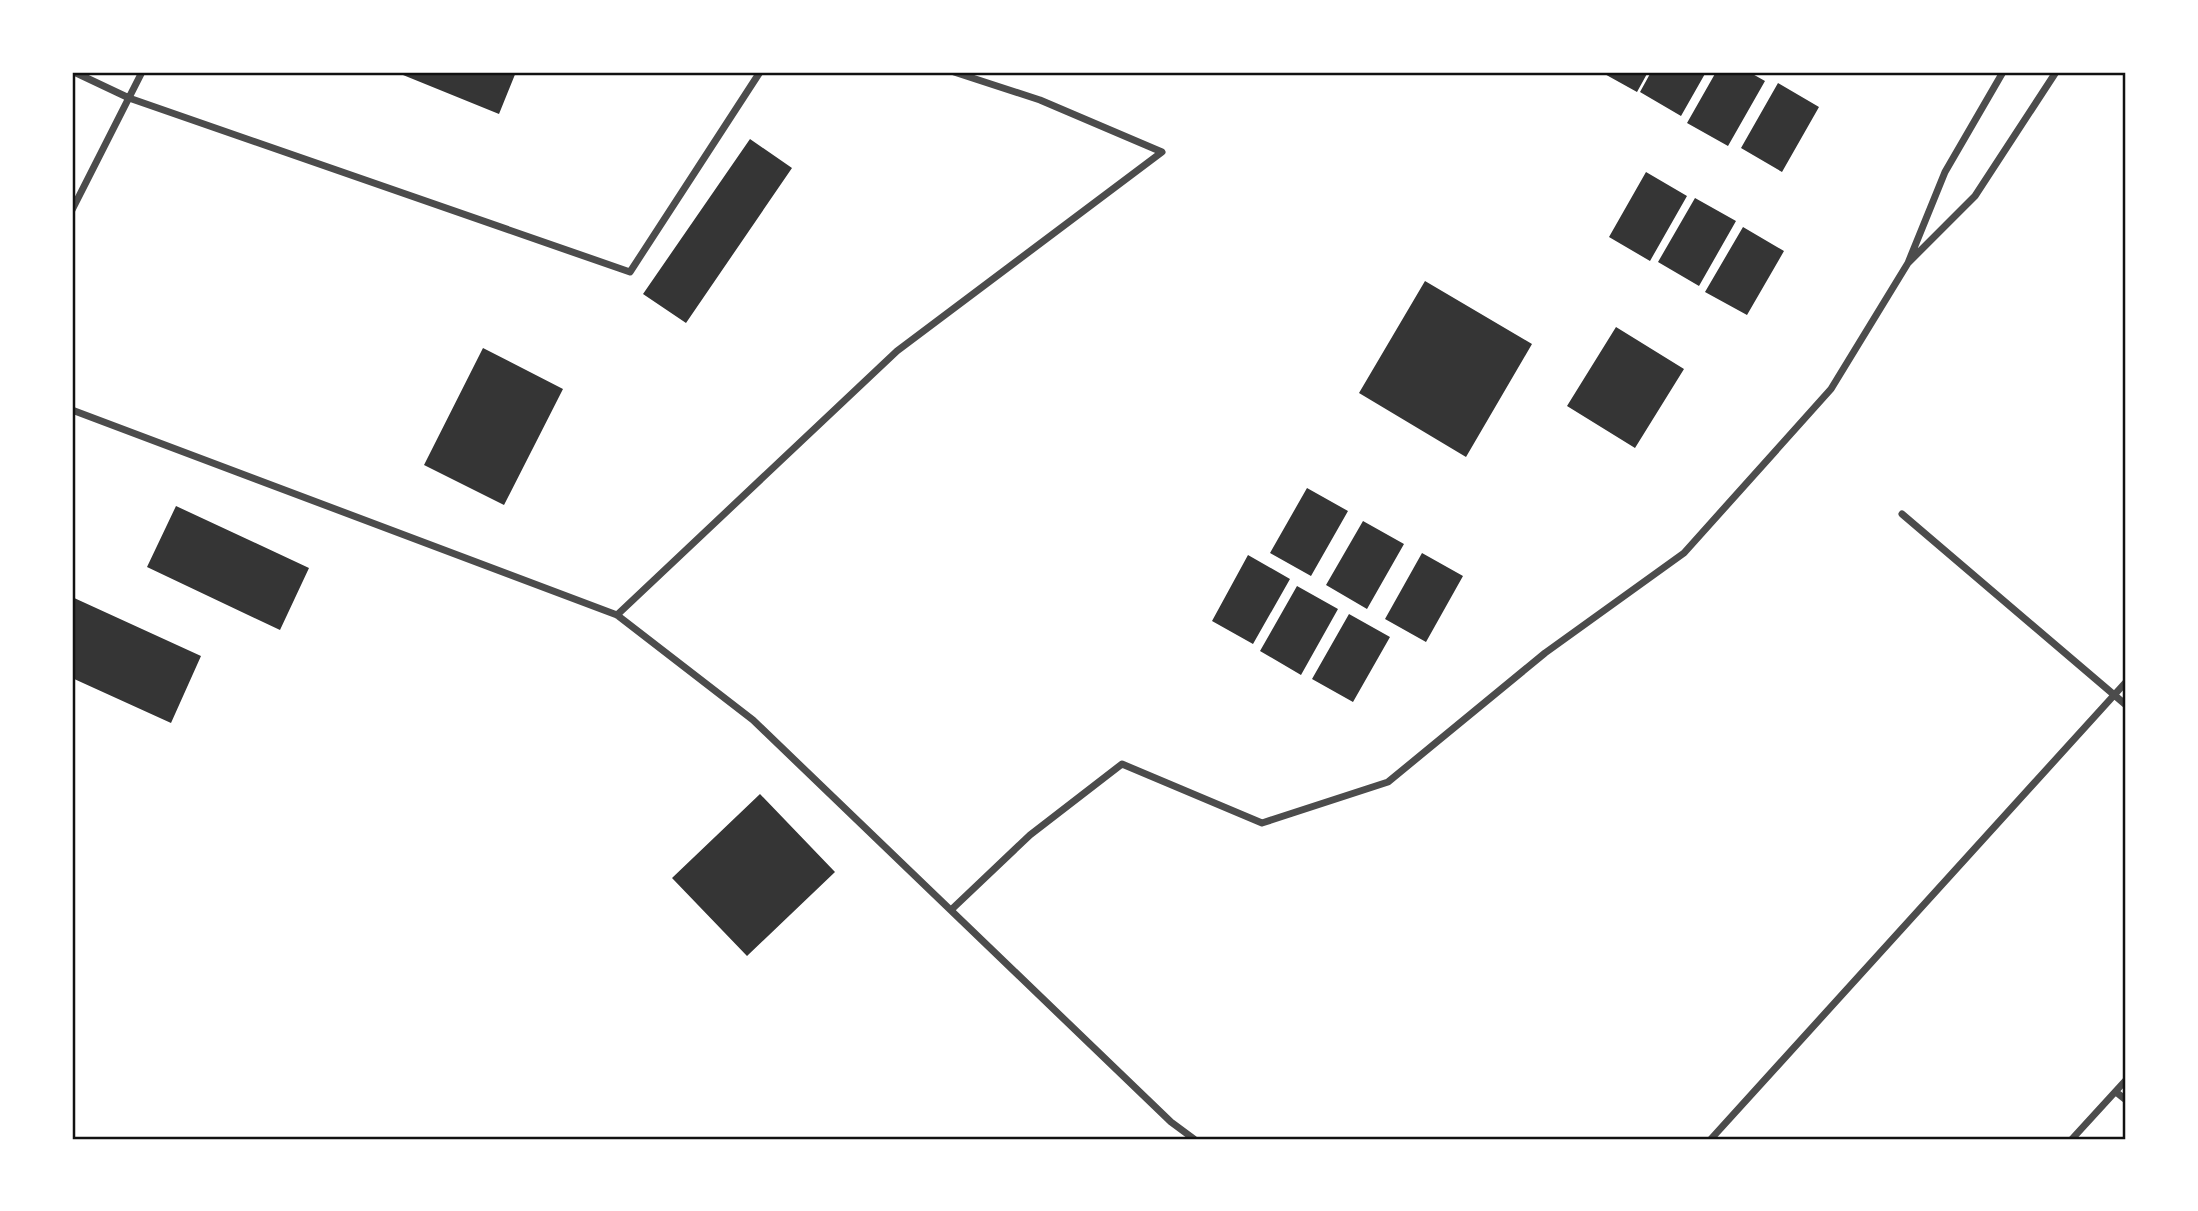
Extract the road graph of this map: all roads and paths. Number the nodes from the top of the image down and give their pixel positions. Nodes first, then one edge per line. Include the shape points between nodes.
1 (74, 72) edge
2 (142, 72) edge
3 (760, 72) edge
4 (954, 72) edge
5 (2003, 72) edge
6 (2056, 72) edge
7 (129, 98) junction
8 (72, 210) edge
9 (1909, 262) junction
10 (72, 410) edge
11 (1902, 514) dead end
12 (617, 615) junction
13 (2126, 682) edge
14 (2114, 696) junction
15 (2126, 705) edge
16 (951, 910) junction
17 (2126, 1080) edge
18 (2116, 1092) junction
19 (2126, 1100) edge
20 (1194, 1139) edge
21 (1711, 1139) edge
22 (2072, 1139) edge

1 - 7 street
2 - 7 street
3 - 7 street via 630,272
4 - 12 street via 1040,100 1161,152 897,351
5 - 9 street via 1945,172
6 - 9 street via 1975,196
7 - 8 street
9 - 16 street via 1831,389 1684,552 1545,653 1388,782 1262,823 1122,764 1030,835
10 - 12 street
11 - 14 street
12 - 16 street via 753,720
13 - 14 street
14 - 15 street
14 - 21 street
16 - 20 street
17 - 18 street
18 - 19 street
18 - 22 street

